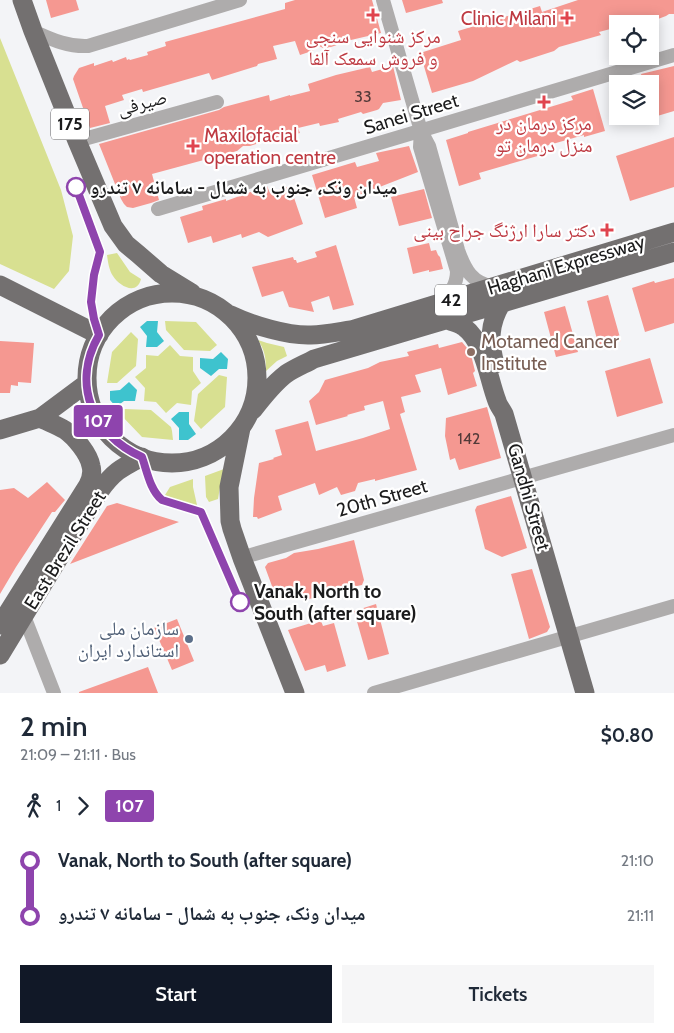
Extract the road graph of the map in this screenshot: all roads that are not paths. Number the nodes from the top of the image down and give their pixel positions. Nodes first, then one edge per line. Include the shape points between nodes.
1 (22, 0) edge
2 (240, 0) edge
3 (383, 0) edge
4 (32, 31) junction
5 (674, 55) edge
6 (217, 102) dead end
7 (421, 131) junction
8 (77, 140) junction
9 (158, 209) dead end
10 (674, 232) edge
11 (674, 252) edge
12 (0, 285) edge
13 (498, 295) junction
14 (202, 299) junction
15 (226, 312) junction
16 (444, 312) junction
17 (99, 335) junction
18 (87, 383) junction
19 (504, 414) junction
20 (40, 418) junction
21 (245, 420) junction
22 (0, 430) edge
23 (674, 435) edge
24 (142, 457) junction
25 (523, 478) junction
26 (251, 555) dead end
27 (674, 606) edge
28 (24, 616) junction
29 (0, 625) edge
30 (569, 636) junction
31 (0, 655) edge
32 (54, 693) edge
33 (295, 693) edge
34 (374, 693) edge
35 (585, 693) edge

1 - 4 main road, 175
2 - 4 street via 88,46 65,44
3 - 7 street
4 - 8 main road, 175
5 - 7 street, Sanei Street
6 - 8 street, صیرفی
7 - 9 street, Sanei Street
7 - 13 street via 429,146 464,264 476,280
7 - 16 street via 420,148 457,271
8 - 14 main road, 175 via 113,226 126,244 161,274
10 - 13 main road, Haghani Expressway / 42
11 - 13 main road, Haghani Expressway / 42
12 - 17 main road
13 - 16 main road, Haghani Expressway / 42
13 - 19 main road via 491,344 504,400
14 - 15 main road
14 - 17 main road via 179,293 144,298 111,318
15 - 16 main road, Haghani Expressway / 42 via 287,333 310,335
15 - 21 main road via 241,328 256,361 257,387
16 - 19 main road, Gandhi Street via 474,337 484,358 497,403
16 - 21 main road, Haghani Expressway / 42 via 297,367 267,393
17 - 18 main road via 90,355
18 - 20 main road
18 - 24 main road via 96,418 103,428 120,445
19 - 25 main road, Gandhi Street
20 - 22 main road
20 - 29 main road, East Brezil Street via 73,436 91,466 92,478
21 - 24 main road via 222,447 200,458 166,463
21 - 33 main road via 229,488 230,521
23 - 25 street, 20th Street
24 - 28 main road, East Brezil Street via 109,479
25 - 26 street, 20th Street
25 - 30 main road, Gandhi Street
27 - 30 street
28 - 31 main road, East Brezil Street
28 - 32 street
30 - 34 street
30 - 35 main road, Gandhi Street

